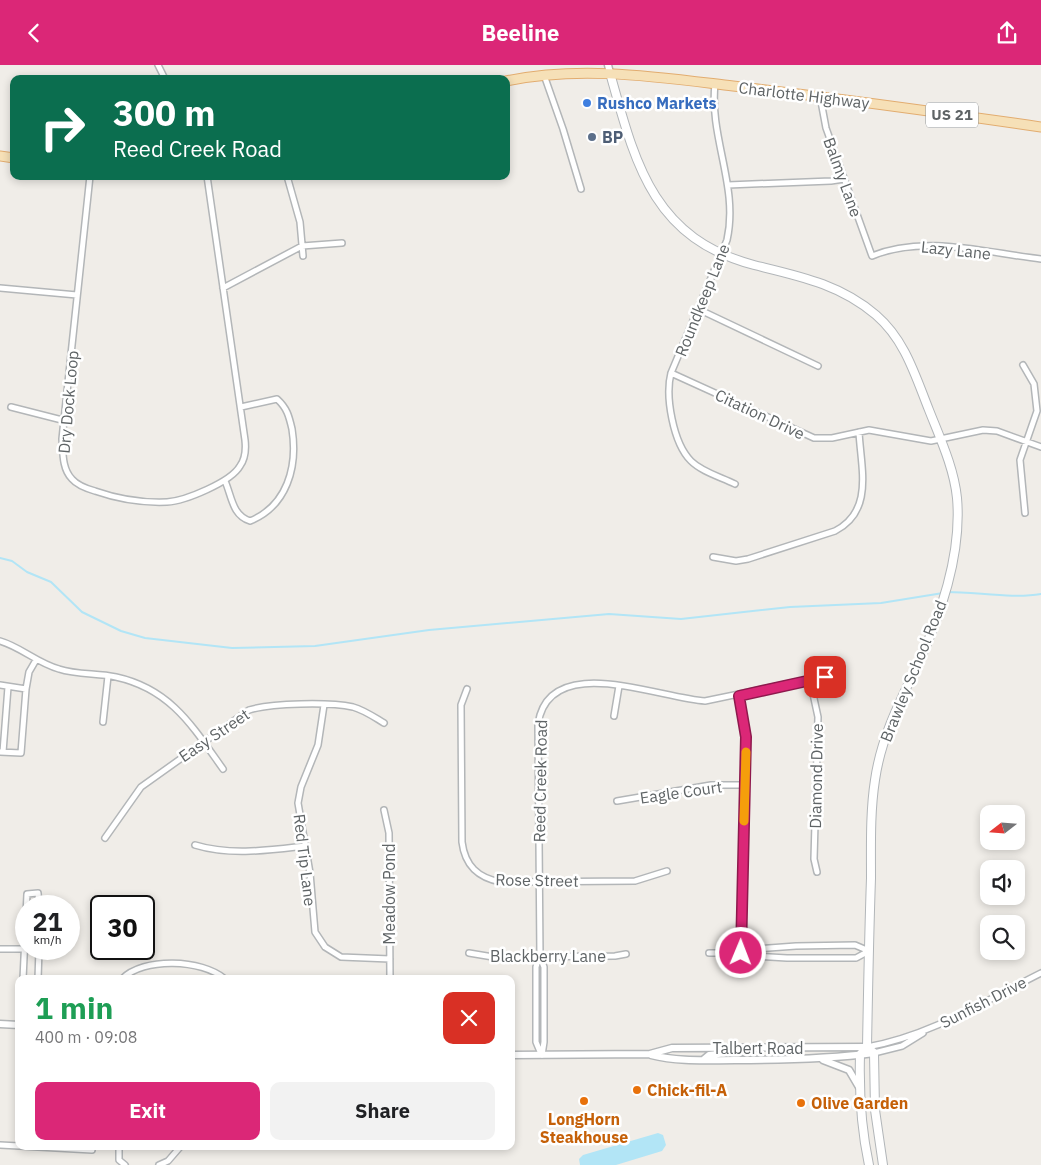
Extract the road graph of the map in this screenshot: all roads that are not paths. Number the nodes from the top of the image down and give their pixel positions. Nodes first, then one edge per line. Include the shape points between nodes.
1 (609, 69) edge
2 (544, 75) junction
3 (510, 80) edge
4 (715, 84) junction
5 (820, 96) junction
6 (1041, 127) edge
7 (844, 179) junction
8 (90, 180) edge
9 (208, 180) edge
10 (288, 180) edge
11 (728, 185) junction
12 (581, 189) dead end
13 (342, 243) dead end
14 (302, 246) junction
15 (722, 253) junction
16 (303, 256) dead end
17 (872, 256) joint
18 (1041, 259) edge
19 (0, 288) edge
20 (223, 288) junction
21 (78, 295) junction
22 (698, 309) junction
23 (1023, 365) dead end
24 (818, 366) dead end
25 (672, 373) junction
26 (10, 407) dead end
27 (241, 407) junction
28 (66, 421) junction
29 (859, 432) junction
30 (940, 440) junction
31 (1027, 442) junction
32 (1041, 447) edge
33 (225, 481) junction
34 (735, 484) dead end
35 (1025, 513) dead end
36 (713, 557) dead end
37 (0, 641) edge
38 (36, 660) junction
39 (840, 673) dead end
40 (108, 676) junction
41 (810, 680) junction
42 (0, 685) edge
43 (619, 685) junction
44 (8, 687) junction
45 (26, 689) junction
46 (467, 689) dead end
47 (739, 696) junction
48 (324, 705) junction
49 (614, 716) dead end
50 (102, 722) dead end
51 (384, 723) dead end
52 (203, 741) junction
53 (1, 752) edge
54 (223, 769) dead end
55 (744, 785) junction
56 (617, 801) dead end
57 (384, 810) dead end
58 (105, 838) dead end
59 (195, 845) dead end
60 (305, 845) junction
61 (667, 871) dead end
62 (817, 871) dead end
63 (539, 881) junction
64 (27, 895) edge
65 (38, 895) edge
66 (0, 949) edge
67 (15, 949) edge
68 (869, 951) junction
69 (469, 953) dead end
70 (709, 953) dead end
71 (741, 953) junction
72 (626, 954) dead end
73 (540, 957) junction
74 (390, 959) junction
75 (24, 960) edge
76 (38, 960) edge
77 (1041, 973) edge
78 (23, 975) edge
79 (38, 975) edge
80 (127, 975) edge
81 (220, 975) edge
82 (390, 975) edge
83 (0, 1024) edge
84 (15, 1025) edge
85 (926, 1031) junction
86 (770, 1047) junction
87 (867, 1047) junction
88 (874, 1053) junction
89 (650, 1054) junction
90 (515, 1055) edge
91 (542, 1055) junction
92 (860, 1055) junction
93 (820, 1059) junction
94 (703, 1061) junction
95 (860, 1089) junction
96 (0, 1145) edge
97 (15, 1146) edge
98 (119, 1150) edge
99 (178, 1150) edge
100 (125, 1165) edge
101 (159, 1165) edge
102 (869, 1165) edge
103 (883, 1165) edge

1 - 2 main road, Charlotte Highway / US 21
1 - 4 main road, Charlotte Highway / US 21
1 - 15 main road, Brawley School Road via 630,143 649,188 682,228
2 - 3 main road, Charlotte Highway / US 21
2 - 12 street
4 - 5 main road, Charlotte Highway / US 21
4 - 11 street, Roundkeep Lane via 715,128
5 - 6 main road, Charlotte Highway / US 21
5 - 7 street, Balmy Lane via 826,128
7 - 11 street
7 - 17 street, Balmy Lane
8 - 21 street, Dry Dock Loop
9 - 20 street, Dry Dock Loop
10 - 14 street via 300,222
11 - 15 street, Roundkeep Lane via 730,226
13 - 14 street
14 - 16 street
14 - 20 street
15 - 22 street, Roundkeep Lane
15 - 30 main road, Brawley School Road via 830,285 858,300 878,317 902,345
17 - 18 street, Lazy Lane via 897,248 926,245
19 - 21 street
20 - 27 street, Dry Dock Loop
21 - 28 street, Dry Dock Loop
22 - 24 street
22 - 25 street, Roundkeep Lane
23 - 31 street via 1037,397 1037,411
25 - 29 street, Citation Drive via 814,438
25 - 34 street, Roundkeep Lane via 668,399 684,453 701,468
26 - 28 street
27 - 33 street, Dry Dock Loop via 246,443 244,457 241,466
27 - 33 street via 277,399 286,407 294,441 294,458 284,492 263,516 250,521 241,518 234,510
28 - 33 street, Dry Dock Loop via 62,439 63,461 72,479 86,488 117,498 168,502
29 - 30 street, Citation Drive via 882,431 908,438
29 - 36 street via 862,491 855,516 846,525 748,559 736,561
30 - 31 street, Citation Drive via 983,430 997,431
30 - 68 main road, Brawley School Road via 957,496 955,556 928,641 888,727 877,767 872,807
31 - 32 street, Citation Drive
31 - 35 street via 1020,466
37 - 38 street
38 - 40 street via 61,670
38 - 45 street via 29,672
39 - 41 street, Reed Creek Road
40 - 50 street
40 - 52 street via 133,682 165,699 184,716
41 - 47 street, Reed Creek Road
41 - 62 street, Diamond Drive via 818,717 814,859
42 - 44 street
43 - 47 street, Reed Creek Road via 690,701
43 - 49 street
43 - 63 street, Reed Creek Road via 566,687 550,697 540,712
44 - 45 street
44 - 53 street
45 - 53 street via 20,753
46 - 63 street, Rose Street via 461,705 464,855 478,874 489,880
47 - 55 street via 746,731
48 - 51 street, Easy Street via 354,707
48 - 52 street, Easy Street via 255,708
48 - 60 street, Red Tip Lane via 318,745 299,794
52 - 54 street
52 - 58 street, Easy Street via 141,787
55 - 56 street, Eagle Court via 711,785
55 - 71 street
57 - 74 street, Meadow Pond via 389,833
59 - 60 street via 249,851
60 - 74 street, Red Tip Lane via 313,920 320,942 341,957
61 - 63 street, Rose Street via 635,881
63 - 73 street, Reed Creek Road
64 - 65 street
66 - 67 street
68 - 71 street via 855,945 754,949
68 - 71 street via 856,958
68 - 87 main road, Brawley School Road
69 - 73 street, Blackberry Lane via 493,957
70 - 71 street
72 - 73 street, Blackberry Lane
73 - 91 street, Reed Creek Road via 544,967
74 - 82 street, Meadow Pond
75 - 78 street
76 - 79 street
77 - 85 street, Sunfish Drive
80 - 81 street via 137,967 156,964 204,967
83 - 84 street
85 - 87 street, Sunfish Drive
85 - 88 street, Sunfish Drive via 902,1046
86 - 87 street, Talbert Road
86 - 89 street, Talbert Road via 672,1048
86 - 94 street via 709,1055
87 - 88 main road
87 - 92 main road
88 - 92 street, Sunfish Drive
88 - 103 main road via 875,1115
89 - 91 street, Talbert Road
89 - 94 street, Talbert Road via 673,1061
90 - 91 street, Talbert Road
92 - 93 street, Talbert Road
92 - 95 main road
93 - 94 street, Talbert Road
93 - 95 street via 845,1068
95 - 102 main road
96 - 97 street
98 - 100 street via 119,1160
99 - 101 street via 168,1161

